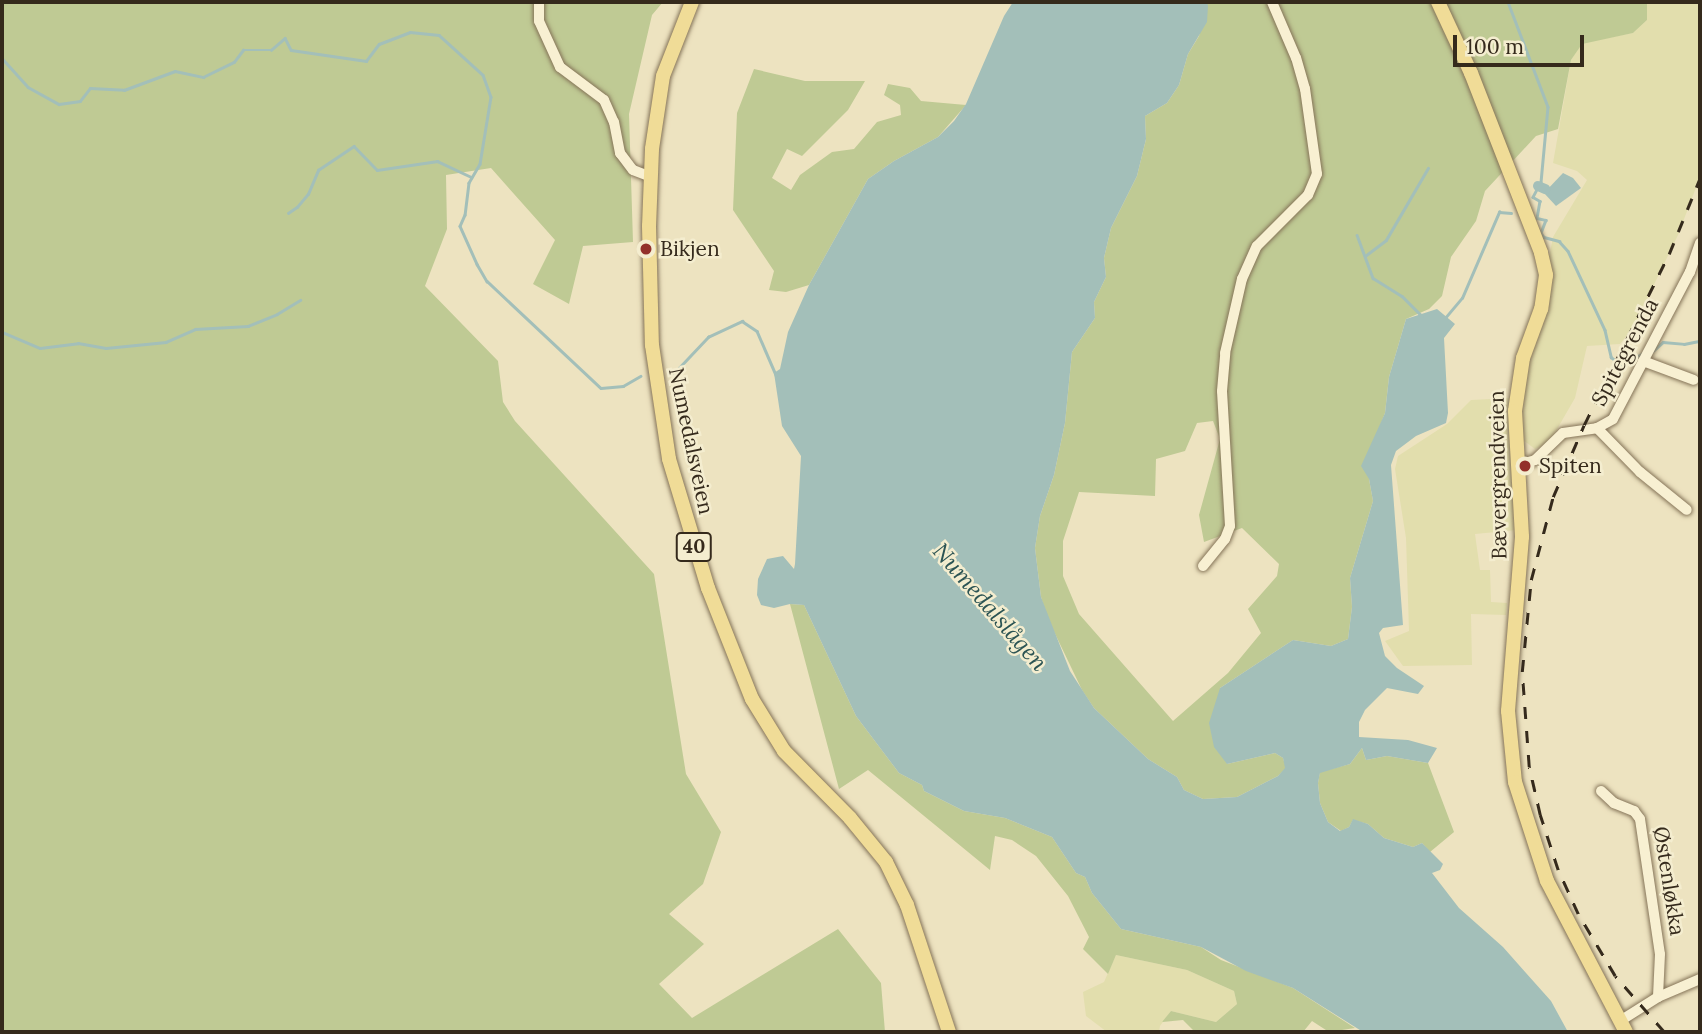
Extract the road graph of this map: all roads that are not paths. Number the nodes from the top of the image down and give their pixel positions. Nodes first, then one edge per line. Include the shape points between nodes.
1 (540, 2) edge
2 (692, 2) edge
3 (1272, 2) edge
4 (1438, 2) edge
5 (651, 177) junction
6 (1700, 243) edge
7 (1643, 361) junction
8 (1694, 380) dead end
9 (1597, 428) junction
10 (1518, 465) junction
11 (1688, 510) dead end
12 (1203, 566) dead end
13 (1601, 791) dead end
14 (1700, 979) edge
15 (1658, 997) junction
16 (1623, 1027) edge
17 (949, 1032) edge

1 - 5 street via 539,21 559,67 604,100 620,153 633,170
2 - 5 main road, Numedalsveien / 40 via 663,76
3 - 12 street via 1305,89 1317,174 1308,195 1257,246 1242,279 1225,353 1222,391 1230,526
4 - 10 main road, Bævergrendveien via 1461,48 1544,265 1544,296 1517,383
5 - 17 main road, Numedalsveien / 40 via 649,276 655,381 676,483 708,588 748,690 776,740 876,848 894,876
6 - 7 street, Spitegrenda via 1690,272
7 - 8 street
7 - 9 street, Spitegrenda via 1616,415
9 - 10 street, Spitegrenda via 1563,433 1535,460
9 - 11 street via 1640,472
10 - 16 main road, Bævergrendveien via 1522,537 1508,711 1515,782 1547,881
13 - 15 street, Østenløkka via 1640,819 1660,954
14 - 15 street
15 - 16 street

